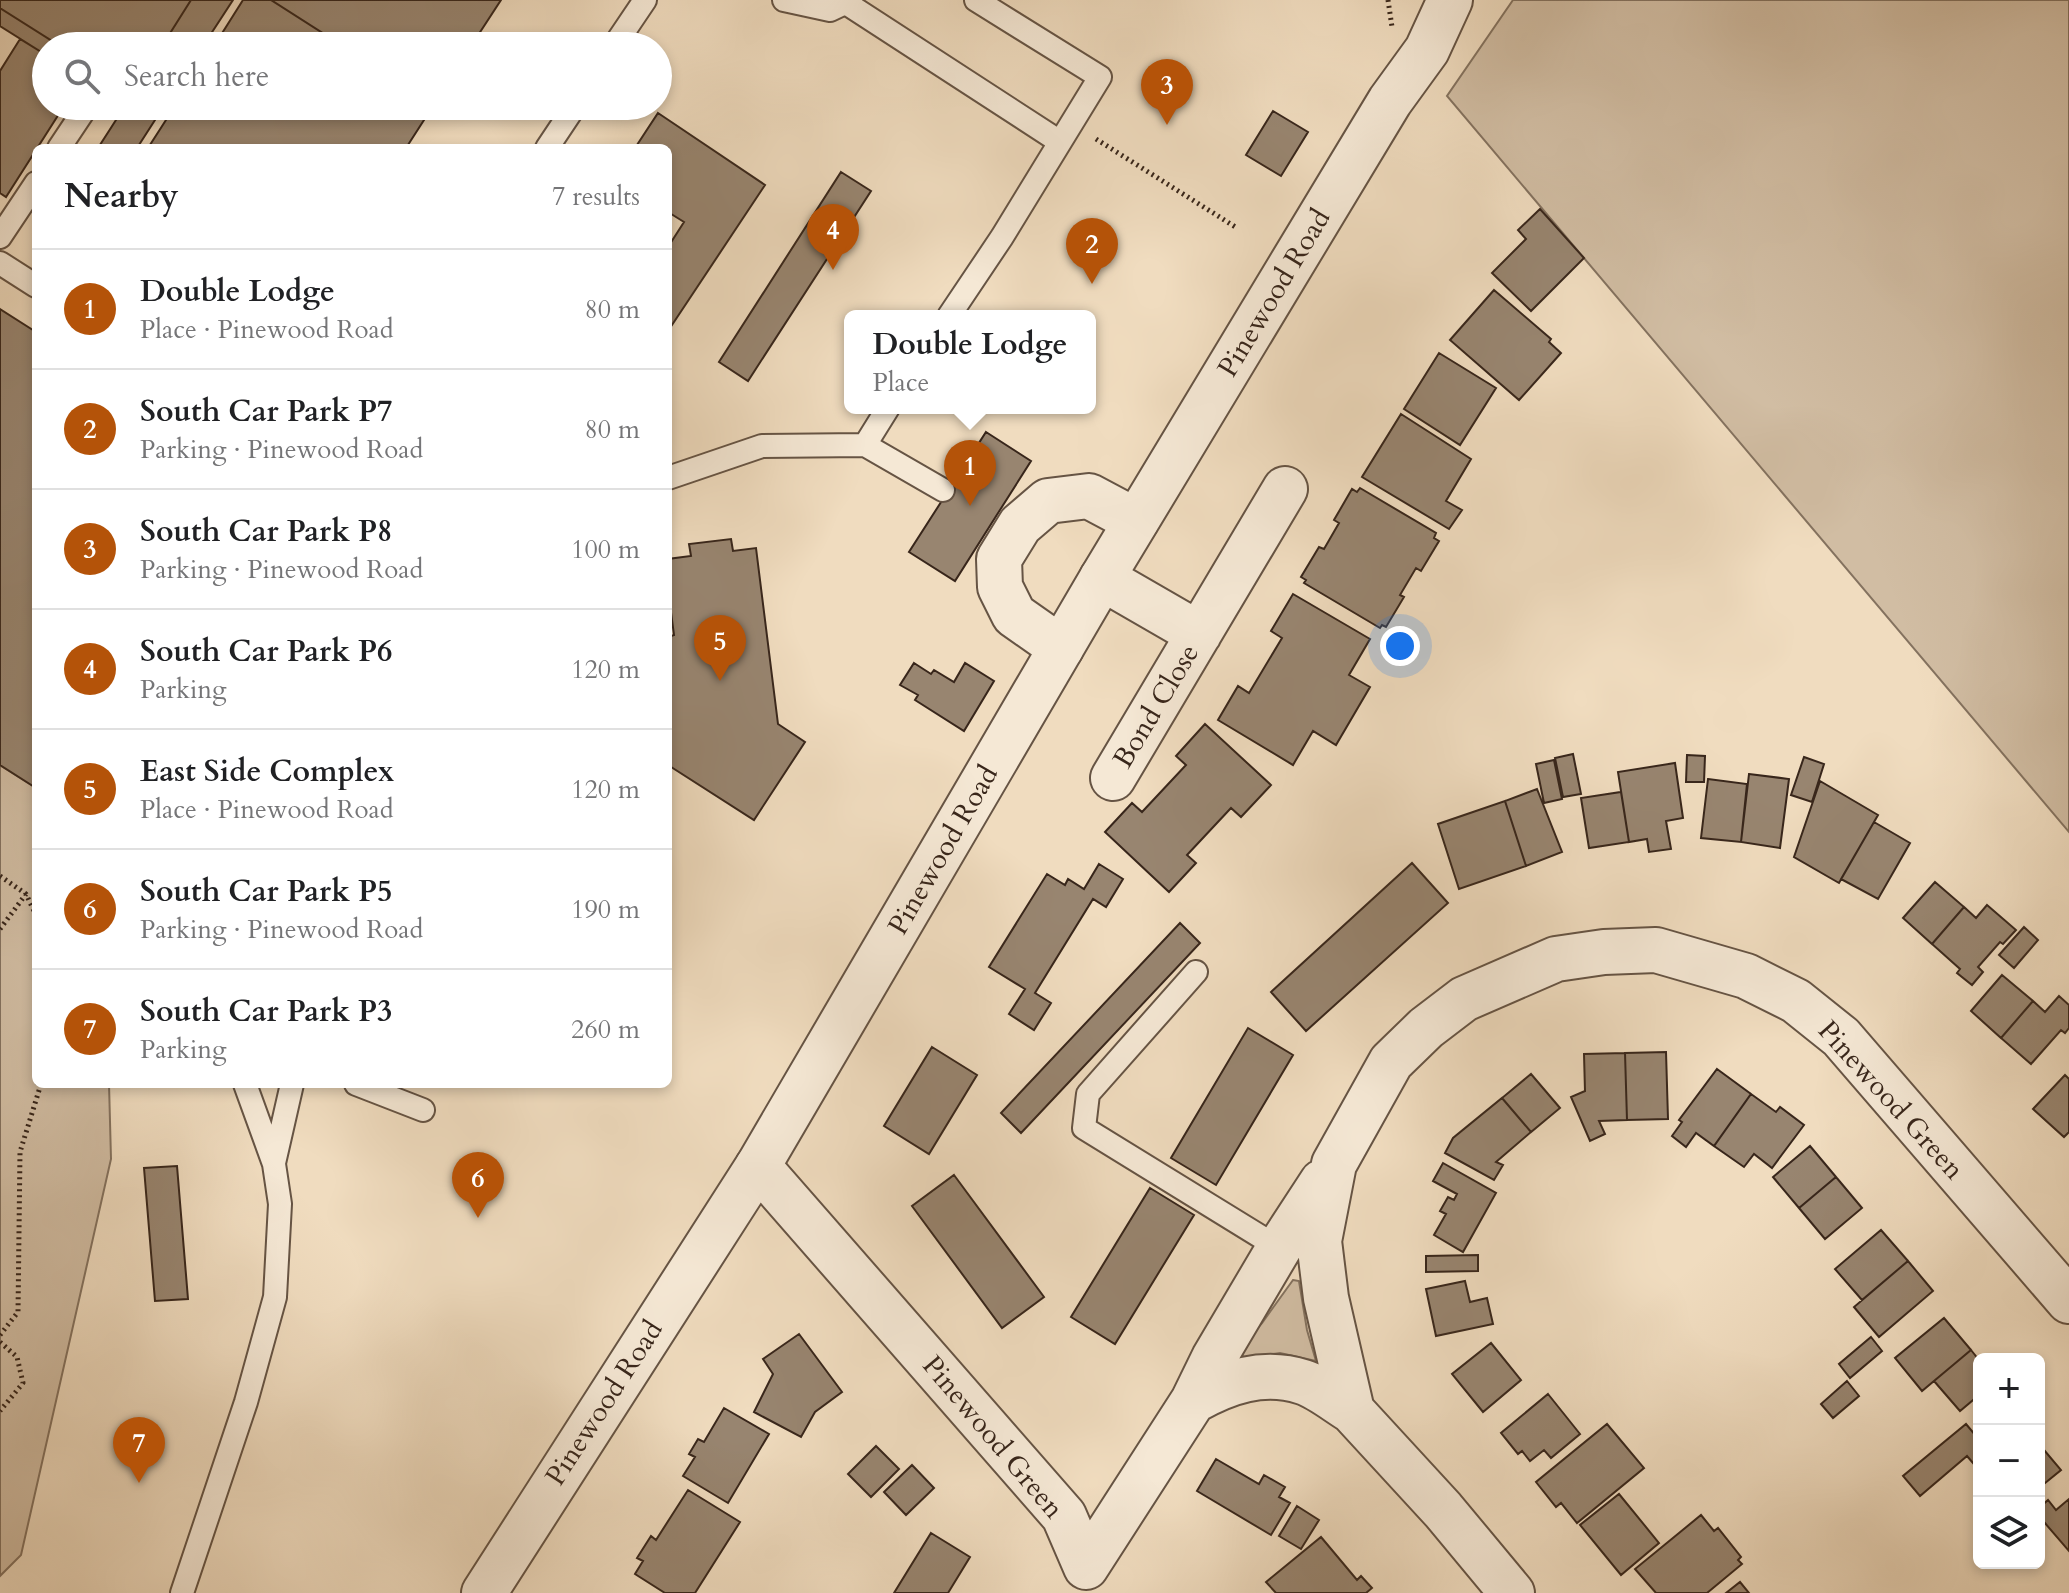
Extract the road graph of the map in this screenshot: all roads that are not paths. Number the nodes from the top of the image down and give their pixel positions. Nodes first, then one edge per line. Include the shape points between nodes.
1 (645, 0) edge
2 (784, 0) edge
3 (976, 0) edge
4 (1415, 0) edge
5 (1450, 0) edge
6 (804, 2) edge
7 (849, 2) edge
8 (623, 32) edge
9 (1390, 101) junction
10 (78, 120) edge
11 (566, 120) edge
12 (1060, 142) junction
13 (62, 144) edge
14 (550, 144) edge
15 (32, 189) edge
16 (0, 237) edge
17 (0, 263) edge
18 (32, 283) edge
19 (953, 310) edge
20 (884, 414) edge
21 (865, 445) junction
22 (672, 477) edge
23 (1285, 489) dead end
24 (943, 490) dead end
25 (1136, 521) junction
26 (1102, 578) junction
27 (1199, 634) junction
28 (1061, 648) junction
29 (1113, 778) dead end
30 (1196, 972) dead end
31 (246, 1088) edge
32 (291, 1088) edge
33 (366, 1088) edge
34 (423, 1110) dead end
35 (274, 1164) junction
36 (1334, 1164) junction
37 (758, 1166) junction
38 (1279, 1248) junction
39 (2069, 1301) edge
40 (1193, 1401) junction
41 (1352, 1411) junction
42 (1078, 1580) edge
43 (182, 1593) edge
44 (484, 1593) edge
45 (1512, 1593) edge

1 - 8 lane
2 - 6 lane
3 - 12 lane via 1100,77
4 - 9 street, Pinewood Road
5 - 9 street, Pinewood Road via 1427,50
6 - 7 lane via 830,10
7 - 12 lane
9 - 25 street, Pinewood Road
10 - 13 lane
11 - 14 lane
12 - 19 lane
15 - 16 lane
17 - 18 lane
20 - 21 lane
21 - 22 lane via 762,446
21 - 24 lane
23 - 27 street, Bond Close
25 - 26 street, Pinewood Road
25 - 28 street via 1089,496 1048,501 1020,525 999,559 1000,587 1014,615
26 - 27 street, Bond Close
26 - 28 street, Pinewood Road
27 - 29 street, Bond Close
28 - 37 street, Pinewood Road
30 - 38 lane via 1088,1094 1084,1128
31 - 35 lane
32 - 35 lane
33 - 34 lane
35 - 43 lane via 280,1204 275,1297
36 - 38 street, Pinewood Green
36 - 39 street, Pinewood Green via 1391,1062 1464,999 1556,959 1656,950 1746,976 1796,1001 1841,1037
36 - 41 street, Pinewood Green via 1319,1241
37 - 42 street, Pinewood Green via 1064,1516
37 - 44 street, Pinewood Road
38 - 40 street, Pinewood Green
40 - 41 street, Pinewood Green via 1238,1380 1270,1376 1304,1382
40 - 42 street, Pinewood Green
41 - 45 street, Pinewood Green

